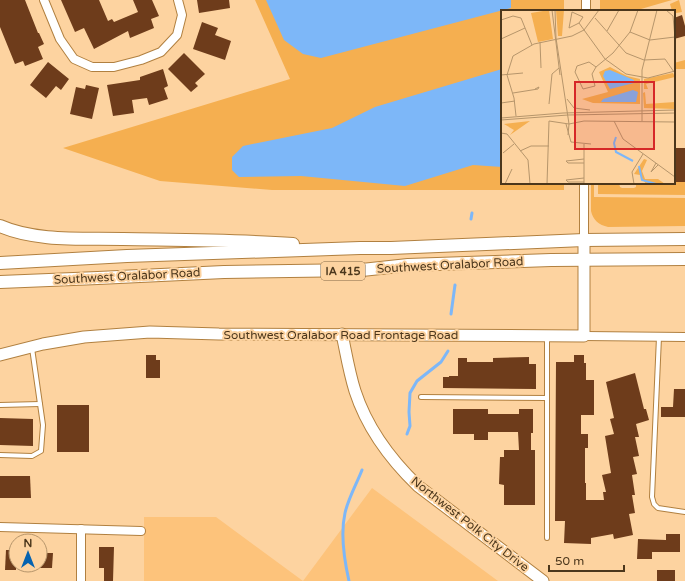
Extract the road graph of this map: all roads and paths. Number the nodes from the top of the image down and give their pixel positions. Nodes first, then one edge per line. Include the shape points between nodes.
1 (44, 0) edge
2 (178, 0) edge
3 (584, 184) edge
4 (0, 226) edge
5 (685, 239) edge
6 (584, 240) junction
7 (360, 248) junction
8 (685, 259) edge
9 (585, 260) junction
10 (0, 263) edge
11 (2, 282) edge
12 (342, 334) junction
13 (547, 336) junction
14 (584, 336) junction
15 (659, 337) junction
16 (685, 337) edge
17 (32, 347) junction
18 (0, 355) edge
19 (422, 397) dead end
20 (547, 398) junction
21 (40, 404) junction
22 (0, 405) edge
23 (0, 455) edge
24 (685, 512) edge
25 (0, 527) edge
26 (81, 530) junction
27 (141, 531) dead end
28 (547, 538) dead end
29 (81, 581) edge
30 (544, 581) edge

1 - 2 street via 60,39 74,59 92,67 114,67 161,52 177,35 182,15
3 - 6 street
4 - 7 main road via 26,235 58,238 245,241
5 - 6 main road, Southwest Oralabor Road / IA 415
6 - 7 main road, Southwest Oralabor Road / IA 415
6 - 9 street
7 - 10 main road, Southwest Oralabor Road / IA 415 via 111,256
8 - 9 main road, Southwest Oralabor Road / IA 415
9 - 11 main road, Southwest Oralabor Road / IA 415
9 - 14 street
12 - 13 street, Southwest Oralabor Road Frontage Road
12 - 17 street, Southwest Oralabor Road Frontage Road via 150,332 84,336
12 - 30 street, Northwest Polk City Drive via 355,391 374,433 387,452 418,486
13 - 14 street, Southwest Oralabor Road Frontage Road
13 - 20 lane
14 - 15 street, Southwest Oralabor Road Frontage Road
15 - 16 street, Southwest Oralabor Road Frontage Road
15 - 24 lane via 652,497 658,508
17 - 18 street, Southwest Oralabor Road Frontage Road
17 - 21 lane
19 - 20 lane
20 - 28 lane
21 - 22 lane
21 - 23 lane via 43,425 41,451 32,456
25 - 26 street
26 - 27 street
26 - 29 street

